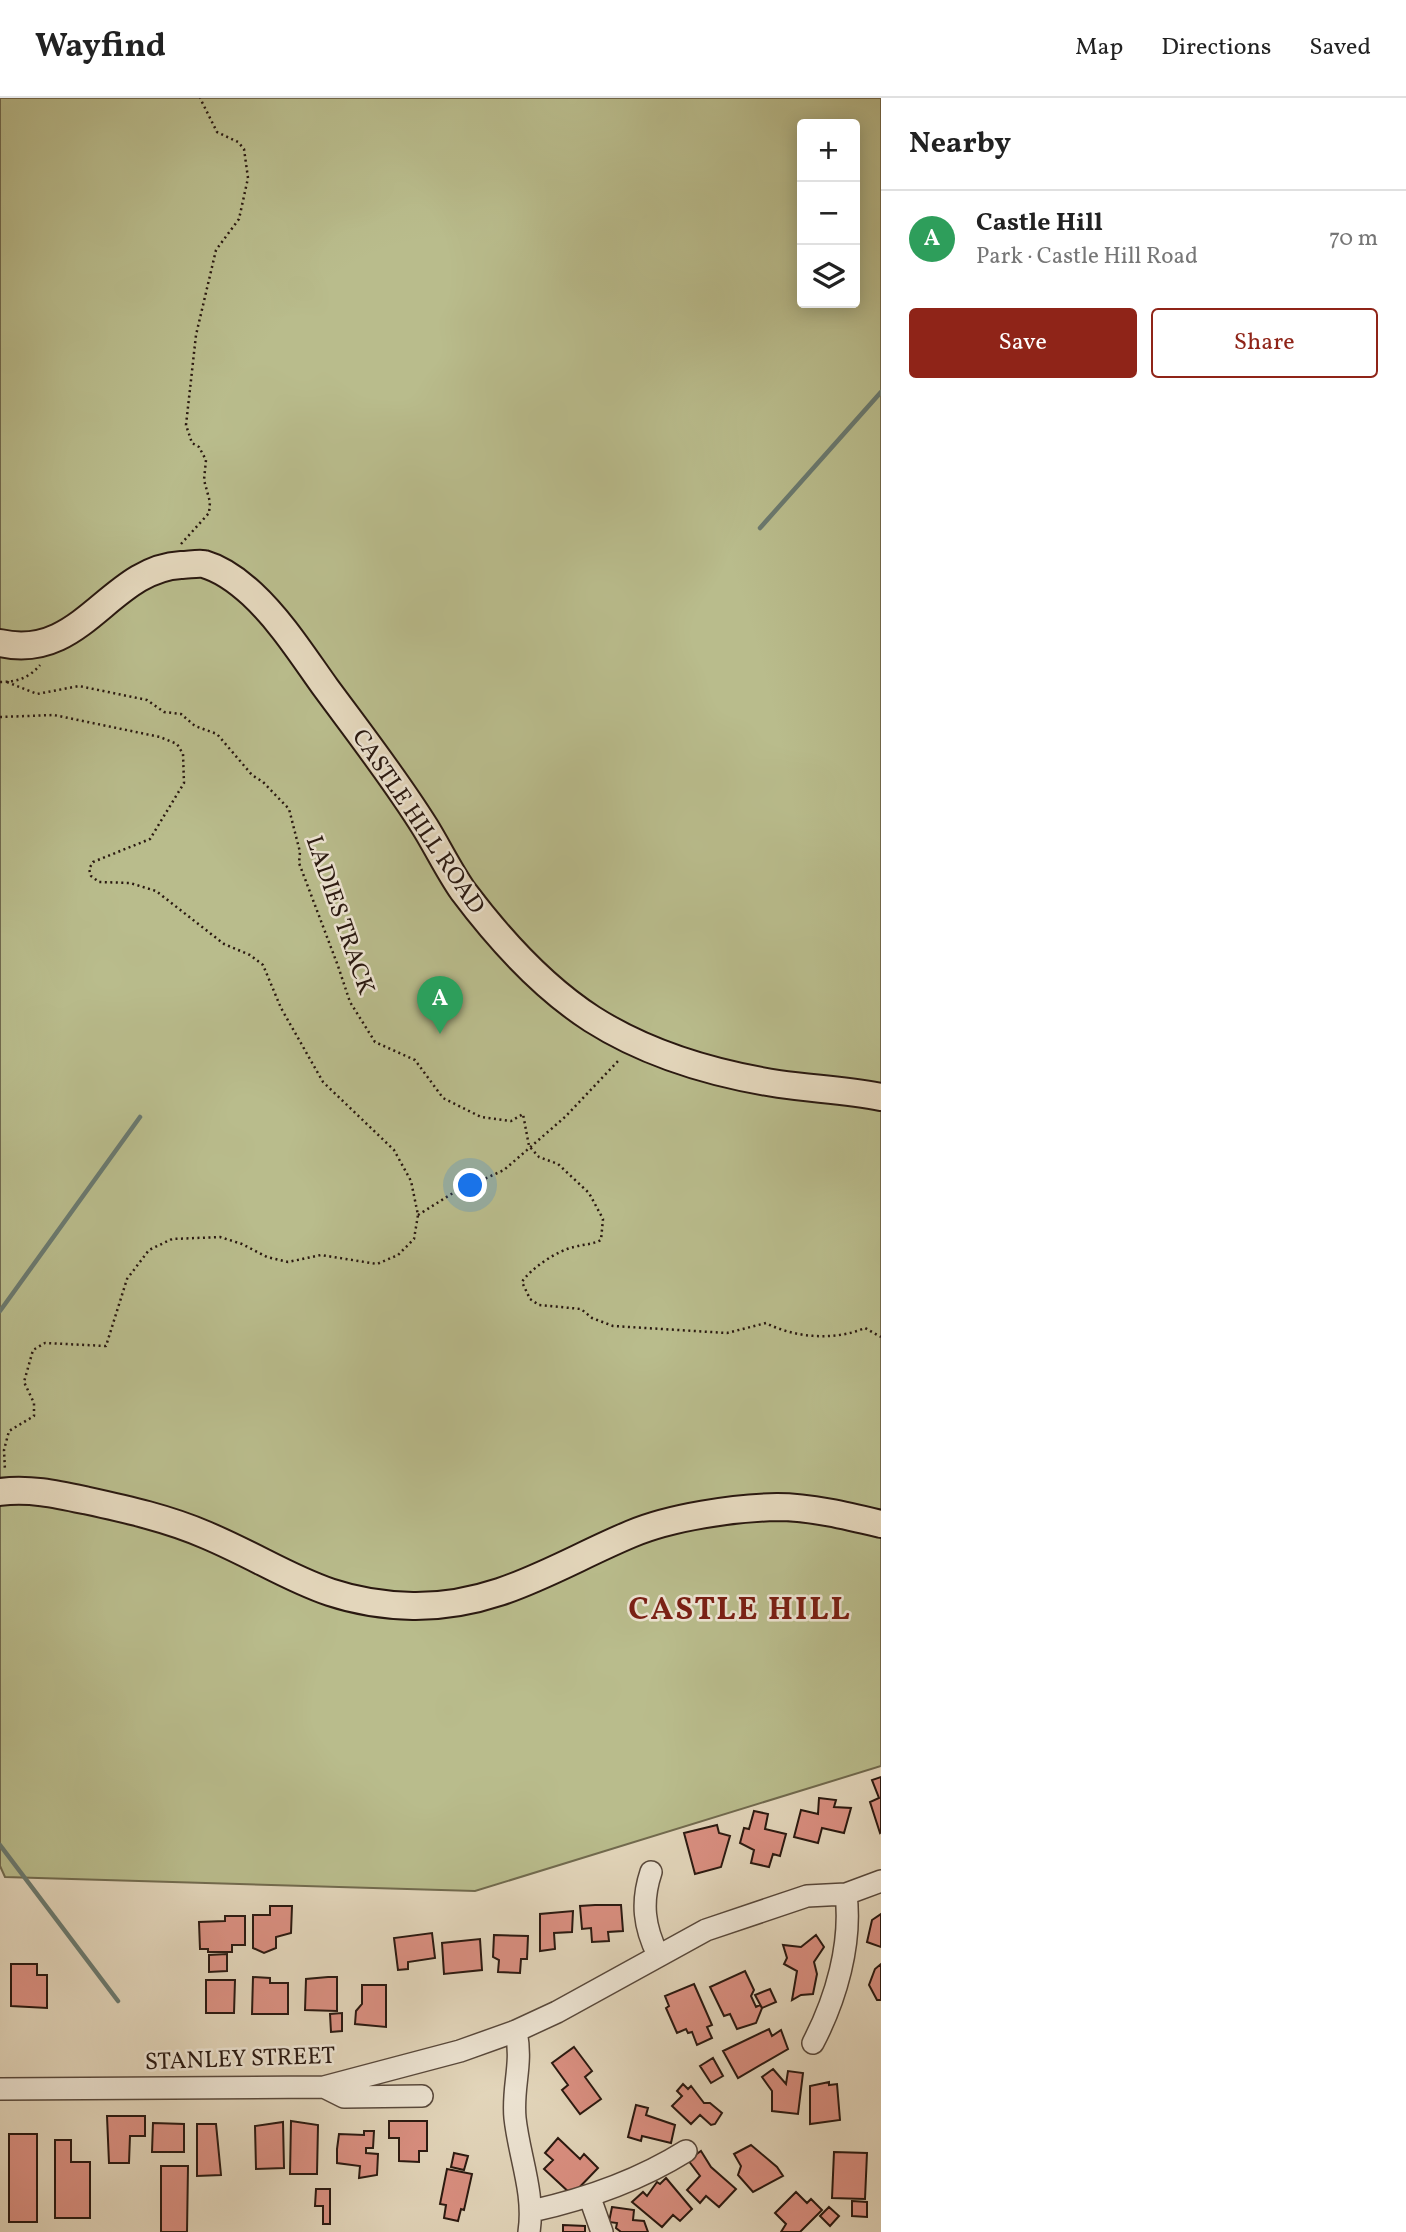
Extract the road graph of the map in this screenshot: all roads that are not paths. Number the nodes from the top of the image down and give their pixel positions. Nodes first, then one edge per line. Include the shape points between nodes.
1 (0, 643) edge
2 (881, 1097) edge
3 (3, 1492) edge
4 (881, 1524) edge
5 (650, 1872) dead end
6 (881, 1881) edge
7 (846, 1894) junction
8 (658, 1955) junction
9 (516, 2031) junction
10 (813, 2043) dead end
11 (324, 2087) junction
12 (0, 2089) edge
13 (422, 2096) dead end
14 (686, 2151) dead end
15 (590, 2198) junction
16 (530, 2222) edge
17 (602, 2232) edge

1 - 2 main road, CASTLE HILL ROAD via 61,637 85,623 129,584 165,566 202,564 234,579 292,641 398,785 488,923 549,985 592,1019 669,1056 778,1084
3 - 4 main road via 42,1491 159,1518 336,1596 416,1606 496,1595 635,1532 706,1516 777,1507
5 - 8 street via 644,1913
6 - 7 street, STANLEY STREET
7 - 8 street, STANLEY STREET via 807,1896 706,1930
7 - 10 street via 849,1920 831,2009
8 - 9 street, STANLEY STREET
9 - 11 street, STANLEY STREET via 460,2052
9 - 16 street via 521,2055 515,2118
11 - 12 street, STANLEY STREET
11 - 13 street via 344,2097
14 - 15 street
15 - 16 street
15 - 17 street

